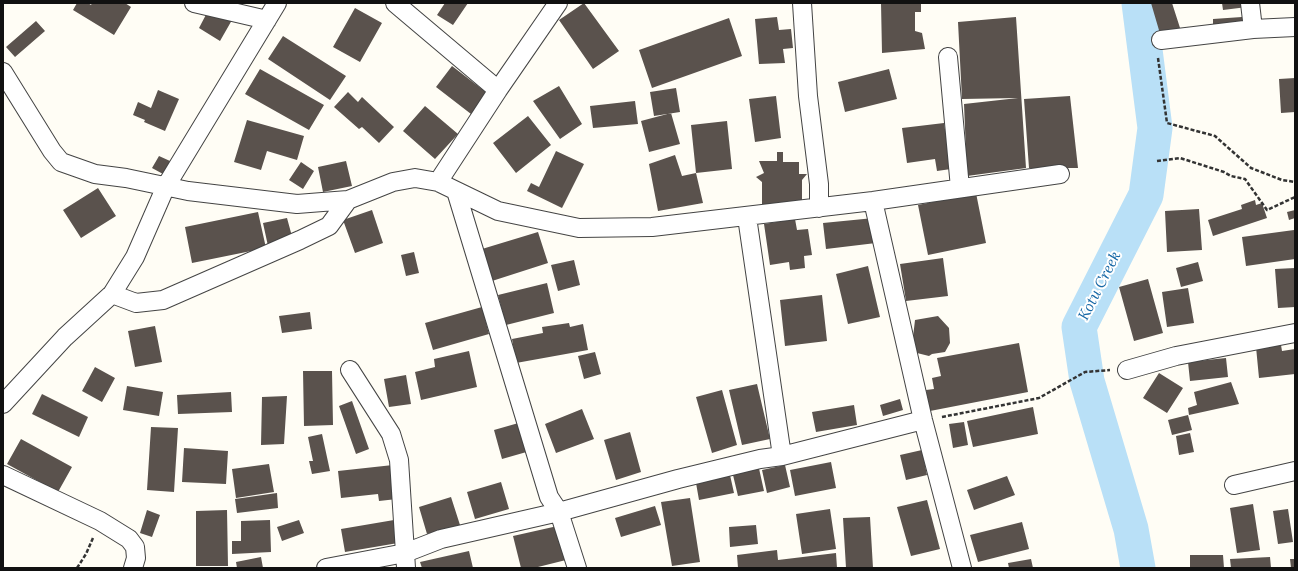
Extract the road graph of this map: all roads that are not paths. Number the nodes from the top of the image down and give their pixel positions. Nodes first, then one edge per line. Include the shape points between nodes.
1 (194, 3) edge
2 (277, 3) edge
3 (395, 3) edge
4 (558, 3) edge
5 (802, 3) edge
6 (1250, 3) edge
7 (267, 20) junction
8 (1295, 27) edge
9 (1253, 29) junction
10 (1161, 40) road end
11 (948, 57) dead end
12 (3, 72) edge
13 (498, 90) junction
14 (1060, 174) dead end
15 (438, 182) junction
16 (166, 186) junction
17 (960, 188) junction
18 (456, 191) junction
19 (348, 200) junction
20 (873, 201) junction
21 (819, 208) junction
22 (747, 217) junction
23 (112, 294) junction
24 (1295, 333) edge
25 (350, 370) dead end
26 (1127, 370) road end
27 (3, 404) edge
28 (923, 420) junction
29 (782, 456) junction
30 (1295, 471) edge
31 (3, 475) edge
32 (1234, 485) dead end
33 (559, 512) junction
34 (405, 560) edge
35 (133, 568) edge
36 (326, 568) edge
37 (577, 568) edge
38 (962, 568) edge

1 - 7 street
2 - 7 street
3 - 13 street
4 - 13 street
5 - 21 street
6 - 9 street
7 - 16 street
8 - 9 street
9 - 10 street
11 - 17 street
12 - 16 street via 61,162 94,174
13 - 15 street
14 - 17 street
15 - 18 street
15 - 19 street via 415,178 393,182
16 - 19 street via 297,204
16 - 23 street via 135,257
17 - 20 street
18 - 22 street via 498,211 579,228 652,227
18 - 33 street via 549,497
19 - 23 street via 329,226 162,300 136,303
20 - 21 street
20 - 28 street
21 - 22 street
22 - 29 street
23 - 27 street via 65,337
24 - 26 street via 1176,356
25 - 34 street via 391,434 399,460
28 - 29 street
28 - 38 street
29 - 33 street via 760,459
30 - 32 street
31 - 35 street via 100,521 129,539 135,547 136,558
33 - 34 street via 441,539
33 - 37 street
34 - 36 street

